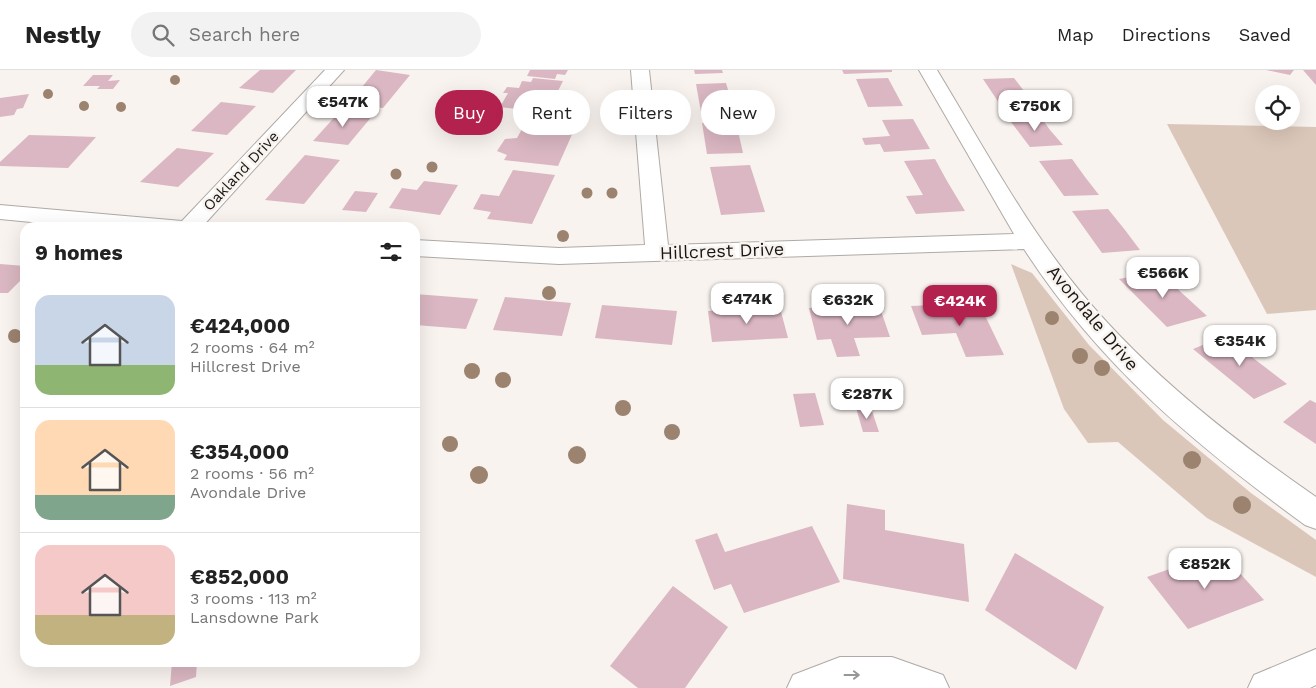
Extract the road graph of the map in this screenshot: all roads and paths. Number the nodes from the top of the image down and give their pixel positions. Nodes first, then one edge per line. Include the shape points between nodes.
1 (335, 70) edge
2 (640, 70) edge
3 (928, 70) edge
4 (0, 212) edge
5 (112, 222) edge
6 (194, 222) edge
7 (1030, 241) junction
8 (420, 248) edge
9 (658, 253) junction
10 (1316, 515) edge
11 (1316, 667) edge
12 (806, 688) edge
13 (930, 688) edge
14 (1267, 688) edge

1 - 6 street, Oakland Drive
2 - 9 street
3 - 7 street, Avondale Drive
4 - 5 street
7 - 9 street, Hillcrest Drive
7 - 10 street, Avondale Drive via 1073,300 1164,399 1214,442
8 - 9 street, Hillcrest Drive via 559,256
11 - 14 street
12 -> 13 street via 840,675 892,675

